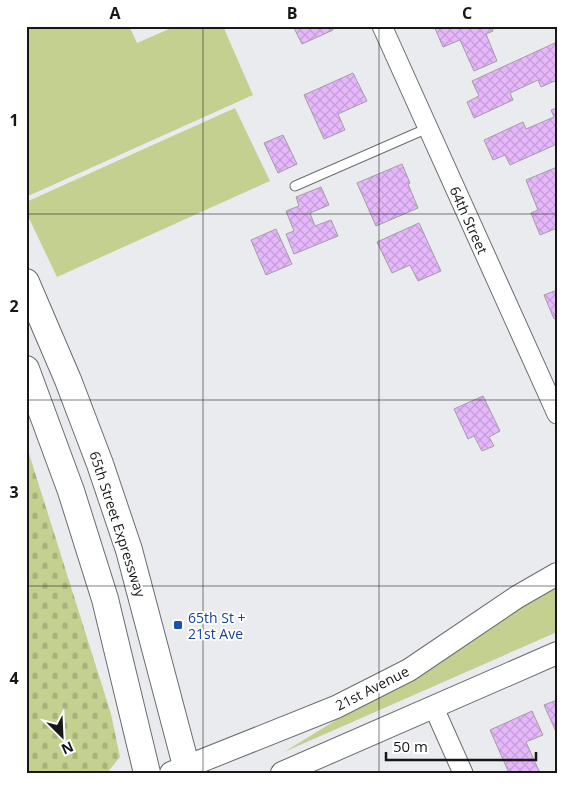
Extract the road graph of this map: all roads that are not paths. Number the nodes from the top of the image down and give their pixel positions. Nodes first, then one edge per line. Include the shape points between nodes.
1 (382, 26) edge
2 (428, 128) junction
3 (294, 186) dead end
4 (26, 282) edge
5 (26, 369) edge
6 (557, 414) edge
7 (557, 574) edge
8 (557, 653) edge
9 (434, 708) junction
10 (182, 770) edge
11 (147, 773) edge
12 (282, 773) edge
13 (463, 773) edge

1 - 2 street, 64th Street
2 - 3 lane
2 - 6 street, 64th Street
4 - 10 main road, 65th Street Expressway via 68,380 129,550
5 - 11 main road via 72,491 105,599
7 - 10 street, 21st Avenue via 517,596 409,670 336,707
8 - 9 street
9 - 12 street
9 - 13 street

